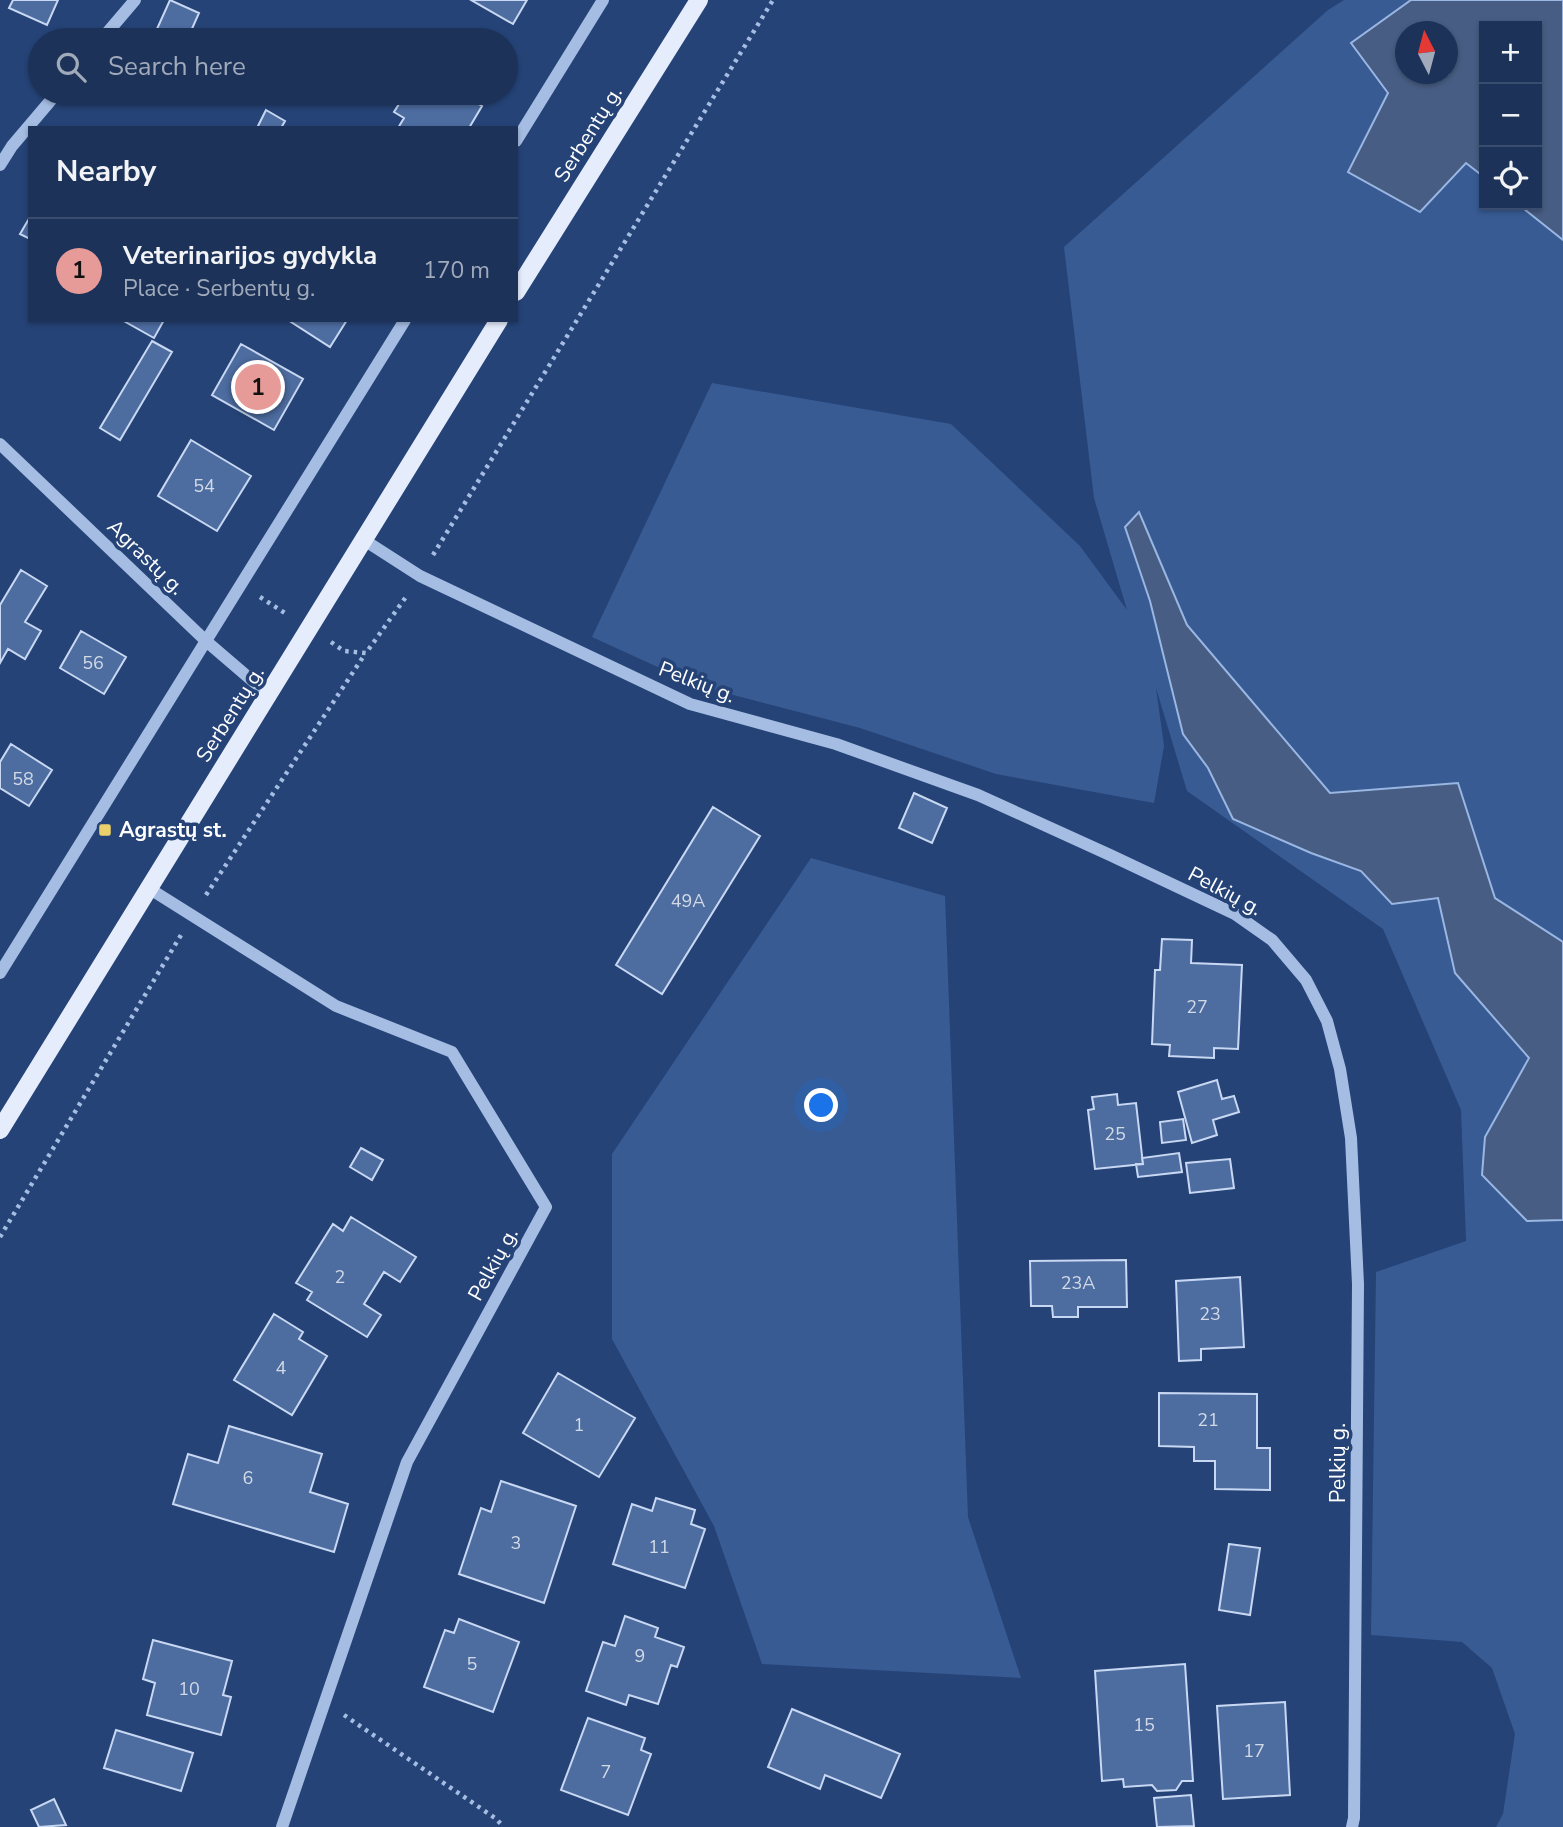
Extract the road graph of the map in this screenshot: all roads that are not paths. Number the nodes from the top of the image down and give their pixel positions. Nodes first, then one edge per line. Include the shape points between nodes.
1 (135, 0) edge
2 (603, 0) edge
3 (699, 0) edge
4 (111, 28) edge
5 (47, 105) edge
6 (29, 126) edge
7 (28, 127) edge
8 (518, 138) edge
9 (0, 166) edge
10 (518, 289) edge
11 (404, 322) edge
12 (498, 322) edge
13 (0, 444) edge
14 (364, 540) junction
15 (206, 642) junction
16 (269, 695) junction
17 (150, 889) junction
18 (0, 973) edge
19 (0, 1130) edge
20 (282, 1827) edge
21 (1352, 1827) edge

1 - 4 street
2 - 8 street
3 - 10 main road, Serbentų g.
5 - 6 street
7 - 9 street
11 - 15 street
12 - 14 main road, Serbentų g.
13 - 15 street, Agrastų g.
14 - 16 main road, Serbentų g.
14 - 21 street, Pelkių g. via 420,576 690,704 836,744 978,795 1110,855 1236,914 1272,940 1306,980 1327,1021 1340,1069 1350,1138 1358,1284
15 - 16 street, Agrastų g.
15 - 18 street
16 - 17 main road, Serbentų g.
17 - 19 main road, Serbentų g.
17 - 20 street, Pelkių g. via 336,1006 452,1052 546,1207 407,1462

